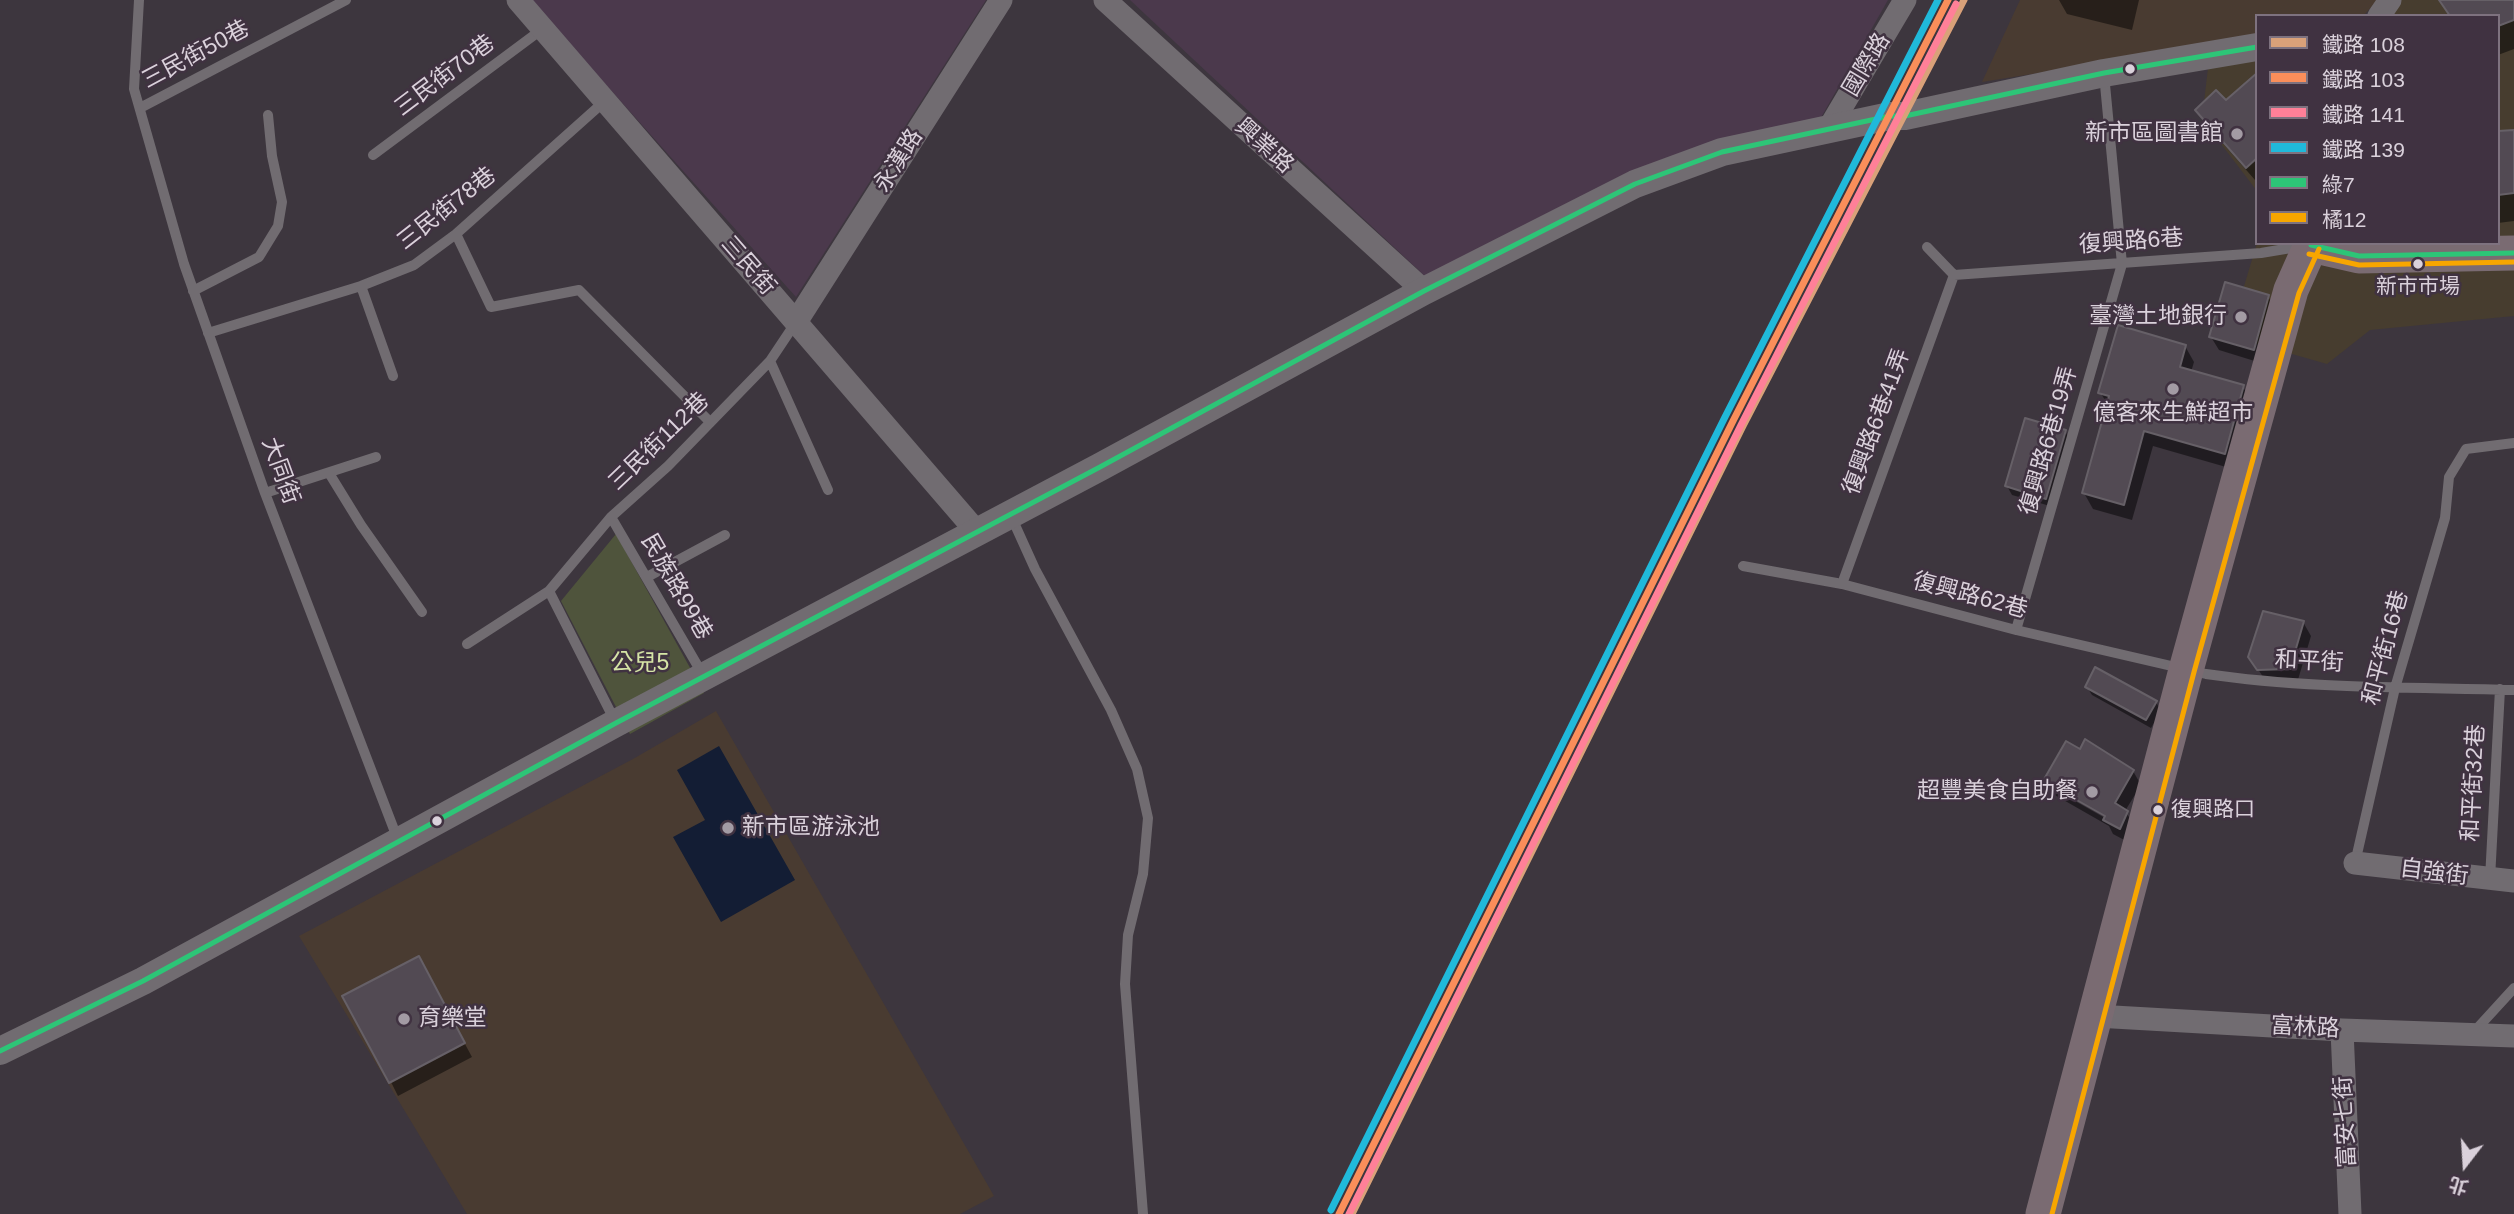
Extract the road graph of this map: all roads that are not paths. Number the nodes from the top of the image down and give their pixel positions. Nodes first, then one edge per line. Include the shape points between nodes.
1 (139, 0) edge
2 (518, 0) edge
3 (1001, 0) edge
4 (1105, 0) edge
5 (1905, 0) edge
6 (342, 1) edge
7 (541, 30) junction
8 (2255, 47) edge
9 (2104, 73) junction
10 (606, 100) junction
11 (140, 107) junction
12 (268, 115) dead end
13 (1828, 130) junction
14 (373, 155) dead end
15 (456, 234) junction
16 (2308, 245) edge
17 (2314, 245) edge
18 (2318, 245) edge
19 (1927, 247) dead end
20 (2514, 253) edge
21 (2122, 264) junction
22 (1954, 275) junction
23 (361, 286) junction
24 (1424, 291) junction
25 (193, 292) junction
26 (796, 322) junction
27 (208, 333) junction
28 (770, 361) junction
29 (393, 376) dead end
30 (710, 422) junction
31 (2514, 443) edge
32 (376, 457) dead end
33 (329, 473) junction
34 (828, 490) dead end
35 (265, 493) junction
36 (1011, 514) junction
37 (611, 517) junction
38 (977, 532) junction
39 (725, 535) dead end
40 (1743, 566) dead end
41 (647, 577) junction
42 (1842, 584) junction
43 (549, 591) junction
44 (422, 612) dead end
45 (2016, 630) junction
46 (467, 644) dead end
47 (2196, 672) junction
48 (704, 678) junction
49 (2395, 688) junction
50 (2500, 689) junction
51 (2514, 690) edge
52 (616, 723) junction
53 (399, 842) junction
54 (2355, 863) joint
55 (2490, 879) junction
56 (2514, 881) edge
57 (2514, 988) edge
58 (2106, 1018) junction
59 (2342, 1030) junction
60 (2472, 1034) junction
61 (2514, 1036) edge
62 (0, 1051) edge
63 (1143, 1214) edge
64 (2043, 1214) edge
65 (2063, 1214) edge
66 (2350, 1214) edge

1 - 11 lane, 大同街 via 134,89
2 - 7 street, 三民街
3 - 26 street, 永漢路
4 - 24 street, 興業路
5 - 13 street, 國際路
6 - 11 lane, 三民街50巷
7 - 10 street, 三民街
7 - 14 lane, 三民街70巷
8 - 9 street
9 - 13 street
9 - 21 lane
10 - 15 lane, 三民街78巷
10 - 26 street, 三民街
11 - 25 lane, 大同街
12 - 25 lane via 282,202 278,226 259,257
13 - 24 street via 1722,152 1635,184
15 - 23 lane, 三民街78巷 via 414,265
15 - 30 lane via 491,307 579,289
16 - 21 lane, 復興路6巷
17 - 47 main road via 2291,290
18 - 20 main road via 2359,256
19 - 22 lane
21 - 22 lane, 復興路6巷
21 - 45 lane, 復興路6巷19弄
22 - 42 lane, 復興路6巷41弄
23 - 27 lane, 三民街78巷
23 - 29 lane
24 - 36 street
25 - 27 lane, 大同街
26 - 28 lane, 三民街112巷
26 - 38 street, 三民街
27 - 35 lane, 大同街
28 - 30 lane, 三民街112巷
28 - 34 lane
30 - 37 lane, 三民街112巷
31 - 49 lane, 和平街16巷 via 2466,449 2449,477 2445,518
32 - 33 lane
33 - 35 lane
33 - 44 lane
35 - 53 lane, 大同街
36 - 38 street
36 - 63 lane via 1034,569 1111,710 1137,769 1148,818 1143,874 1128,934 1125,984
37 - 41 lane, 民族路99巷
37 - 43 lane, 三民街112巷
38 - 48 street
39 - 41 lane
40 - 42 lane, 復興路62巷
41 - 48 lane, 民族路99巷
42 - 45 lane, 復興路62巷
43 - 46 lane, 三民街112巷
43 - 52 lane
45 - 47 lane, 復興路62巷
47 - 49 lane, 和平街
47 - 58 main road
48 - 52 street
49 - 50 lane, 和平街
49 - 54 lane, 和平街16巷
50 - 51 lane, 和平街
50 - 55 lane, 和平街32巷
52 - 53 street
53 - 62 street via 143,981
54 - 55 street, 自強街
55 - 56 street, 自強街
57 - 60 lane
58 - 59 street, 富林路
58 - 64 main road
58 - 65 main road
59 - 60 street, 富林路
59 - 66 street, 富安七街
60 - 61 street, 富林路

